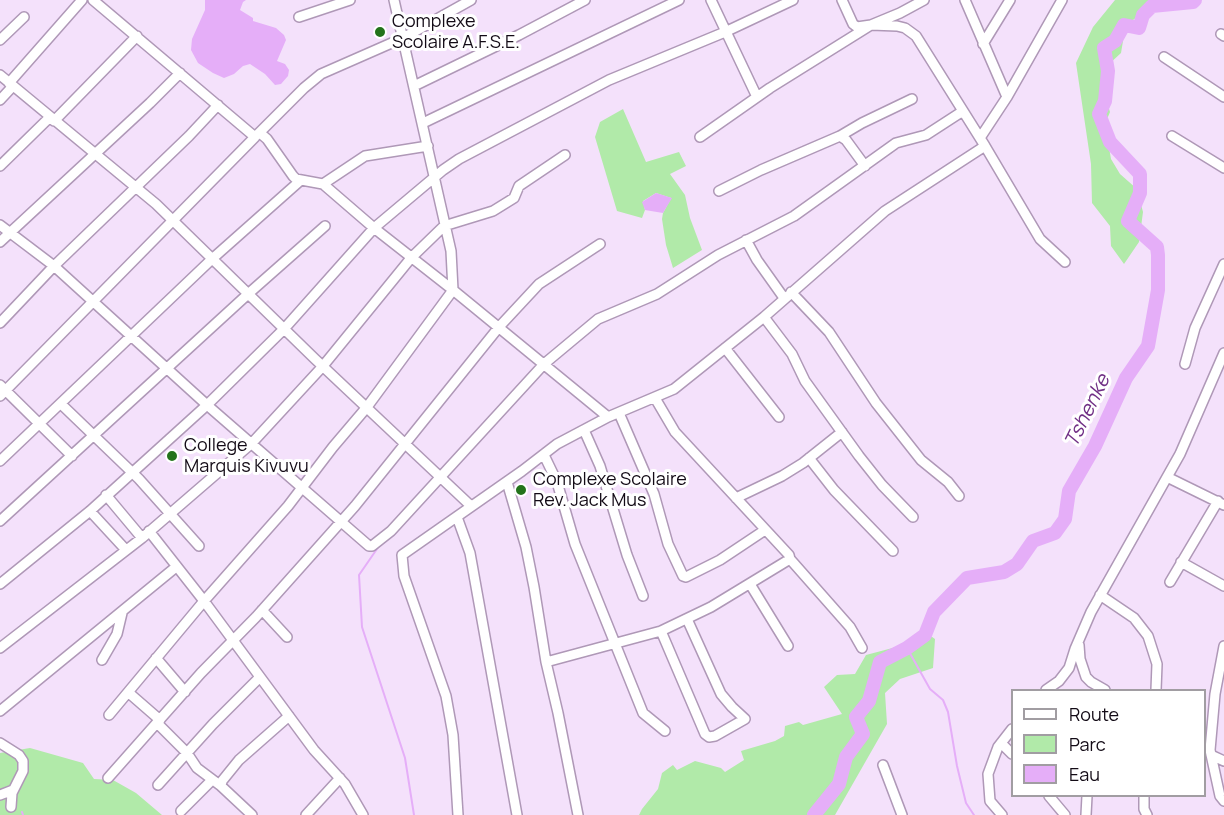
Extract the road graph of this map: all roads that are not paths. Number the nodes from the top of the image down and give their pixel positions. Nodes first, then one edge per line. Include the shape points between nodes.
1 (82, 0) edge
2 (93, 0) edge
3 (350, 0) edge
4 (394, 0) edge
5 (471, 0) edge
6 (585, 0) edge
7 (679, 0) edge
8 (711, 0) edge
9 (793, 0) edge
10 (842, 0) edge
11 (924, 0) edge
12 (965, 0) edge
13 (1010, 0) edge
14 (1062, 0) edge
15 (24, 17) dead end
16 (299, 17) dead end
17 (871, 25) junction
18 (725, 32) junction
19 (137, 36) junction
20 (403, 38) junction
21 (0, 40) edge
22 (983, 44) junction
23 (1164, 57) dead end
24 (180, 73) junction
25 (0, 75) edge
26 (11, 85) junction
27 (414, 86) junction
28 (1007, 97) junction
29 (1224, 97) edge
30 (757, 98) junction
31 (912, 99) dead end
32 (0, 100) edge
33 (218, 105) junction
34 (963, 111) junction
35 (52, 119) junction
36 (423, 123) junction
37 (258, 135) junction
38 (840, 136) junction
39 (1172, 136) dead end
40 (700, 137) dead end
41 (983, 142) junction
42 (428, 146) junction
43 (96, 154) junction
44 (565, 155) dead end
45 (0, 166) edge
46 (865, 166) junction
47 (1224, 168) edge
48 (435, 177) junction
49 (302, 180) junction
50 (323, 184) junction
51 (135, 187) junction
52 (719, 190) dead end
53 (173, 221) junction
54 (0, 225) edge
55 (325, 226) dead end
56 (444, 226) junction
57 (374, 228) junction
58 (10, 233) junction
59 (746, 240) junction
60 (0, 242) edge
61 (600, 244) dead end
62 (411, 258) junction
63 (212, 259) junction
64 (1065, 262) dead end
65 (1224, 264) edge
66 (54, 266) junction
67 (453, 290) junction
68 (248, 294) junction
69 (788, 295) junction
70 (93, 302) junction
71 (764, 317) junction
72 (0, 323) edge
73 (499, 327) junction
74 (284, 329) junction
75 (131, 337) junction
76 (724, 348) junction
77 (1224, 353) edge
78 (544, 364) junction
79 (1185, 364) dead end
80 (323, 366) junction
81 (166, 368) junction
82 (2, 390) edge
83 (655, 398) junction
84 (61, 404) junction
85 (207, 405) junction
86 (367, 407) junction
87 (619, 413) junction
88 (608, 417) junction
89 (779, 417) dead end
90 (41, 423) junction
91 (584, 430) junction
92 (842, 432) junction
93 (93, 435) junction
94 (252, 443) junction
95 (406, 443) junction
96 (544, 455) junction
97 (72, 456) junction
98 (809, 458) junction
99 (0, 461) edge
100 (133, 473) junction
101 (441, 476) junction
102 (1167, 477) junction
103 (507, 482) junction
104 (302, 488) junction
105 (106, 495) junction
106 (959, 496) dead end
107 (736, 498) junction
108 (1221, 503) edge
109 (471, 506) junction
110 (90, 511) junction
111 (170, 514) junction
112 (457, 516) junction
113 (913, 517) dead end
114 (0, 521) edge
115 (342, 521) junction
116 (765, 530) junction
117 (146, 535) junction
118 (199, 546) dead end
119 (126, 550) junction
120 (893, 551) dead end
121 (790, 559) junction
122 (1181, 562) junction
123 (176, 567) junction
124 (1170, 582) dead end
125 (0, 584) edge
126 (750, 584) junction
127 (1224, 586) edge
128 (1100, 595) junction
129 (642, 596) dead end
130 (204, 601) junction
131 (262, 610) junction
132 (122, 613) junction
133 (687, 619) junction
134 (661, 632) junction
135 (287, 637) dead end
136 (233, 640) junction
137 (1078, 641) junction
138 (615, 643) junction
139 (788, 646) dead end
140 (1224, 646) edge
141 (0, 648) edge
142 (862, 648) dead end
143 (156, 658) junction
144 (102, 660) dead end
145 (546, 662) junction
146 (260, 677) junction
147 (1047, 689) edge
148 (1103, 689) edge
149 (1156, 689) edge
150 (1220, 691) edge
151 (185, 692) junction
152 (129, 693) junction
153 (0, 711) edge
154 (110, 715) dead end
155 (289, 716) junction
156 (158, 722) junction
157 (1011, 730) edge
158 (665, 731) dead end
159 (0, 743) edge
160 (1001, 743) junction
161 (187, 753) junction
162 (1011, 753) edge
163 (1211, 755) junction
164 (1224, 761) edge
165 (883, 765) dead end
166 (108, 778) dead end
167 (340, 778) junction
168 (212, 780) junction
169 (158, 785) dead end
170 (221, 786) junction
171 (13, 790) junction
172 (0, 795) edge
173 (1050, 797) edge
174 (1087, 797) edge
175 (1144, 797) edge
176 (1224, 801) edge
177 (11, 807) dead end
178 (180, 811) dead end
179 (252, 815) edge
180 (306, 815) edge
181 (363, 815) edge
182 (458, 815) edge
183 (517, 815) edge
184 (578, 815) edge
185 (902, 815) edge
186 (1002, 815) edge
187 (1065, 815) edge
188 (1086, 815) edge
189 (1147, 815) edge

1 - 26 street
2 - 19 street
3 - 16 street
4 - 20 street
5 - 20 street
6 - 27 street
7 - 36 street
8 - 18 street
9 - 18 street
10 - 17 street via 855,26
11 - 17 street
12 - 22 street
13 - 22 street
14 - 28 street
15 - 21 street
17 - 30 street
17 - 34 street via 897,26 916,36
18 - 30 street
18 - 48 street via 609,80 459,159
19 - 24 street
19 - 35 street
20 - 27 street
20 - 37 street via 321,74
22 - 28 street
23 - 29 street
24 - 33 street
24 - 43 street
25 - 26 street
26 - 32 street
26 - 35 street
27 - 36 street
28 - 41 street
30 - 40 street
31 - 38 street
33 - 37 street
33 - 51 street
34 - 41 street
34 - 46 street via 926,135 896,143
35 - 43 street
35 - 45 street
36 - 42 street
37 - 49 street via 267,139 293,176
37 - 53 street
38 - 46 street
38 - 52 street
39 - 47 street
41 - 64 street via 1040,239
41 - 69 street via 885,211
42 - 48 street
42 - 50 street via 365,156
43 - 51 street
43 - 58 street
44 - 56 street via 519,186 514,198 493,212
46 - 59 street via 794,216
48 - 56 street
48 - 57 street
49 - 50 street
49 - 63 street
50 - 57 street
51 - 53 street
51 - 66 street
53 - 63 street
53 - 70 street
54 - 58 street
55 - 68 street
56 - 62 street
56 - 67 street via 451,251
57 - 62 street
57 - 74 street
58 - 60 street
58 - 66 street
59 - 69 street via 757,260
59 - 78 street via 657,294 598,319
61 - 73 street via 539,284
62 - 67 street
62 - 80 street
63 - 68 street
63 - 75 street
65 - 79 street via 1195,328
66 - 70 street
66 - 72 street
67 - 73 street
67 - 86 street
68 - 74 street
68 - 81 street
69 - 71 street
69 - 106 street via 829,332 876,403 921,460
70 - 75 street
70 - 82 street
71 - 76 street
71 - 92 street
73 - 78 street
73 - 95 street
74 - 80 street
74 - 85 street
75 - 81 street
75 - 84 street
76 - 83 street via 674,389
76 - 89 street
77 - 102 street
78 - 88 street
78 - 101 street
80 - 86 street
80 - 94 street
81 - 85 street
81 - 93 street
82 - 90 street
83 - 87 street
83 - 107 street via 675,432
84 - 90 street
84 - 93 street
85 - 94 street
85 - 100 street
86 - 95 street
86 - 104 street
87 - 88 street
87 - 116 street via 683,576 720,560
88 - 91 street
90 - 97 street
90 - 99 street
91 - 96 street
91 - 129 street via 600,466
92 - 98 street
92 - 113 street via 882,485
93 - 97 street
93 - 100 street
94 - 104 street
94 - 111 street
95 - 101 street
95 - 115 street
96 - 103 street
96 - 138 street
97 - 114 street
98 - 107 street via 765,486
98 - 120 street
100 - 105 street
100 - 111 street
101 - 109 street
101 - 115 street via 391,531 372,546
102 - 108 street
102 - 128 street
103 - 109 street
103 - 145 street via 532,577
104 - 115 street
104 - 130 street
105 - 110 street
105 - 117 street
107 - 116 street
108 - 122 street
109 - 112 street
110 - 119 street
110 - 125 street
111 - 117 street
111 - 118 street
112 - 182 street via 402,555 402,559 404,576 446,696 453,735
112 - 183 street via 472,562
115 - 131 street
116 - 121 street
117 - 119 street
117 - 123 street
119 - 141 street
121 - 126 street
121 - 142 street via 842,617
122 - 124 street
122 - 127 street
123 - 130 street
123 - 132 street
126 - 133 street
126 - 139 street
128 - 137 street
128 - 149 street via 1134,618 1148,636 1157,664
130 - 136 street
130 - 143 street
131 - 135 street
131 - 136 street
132 - 144 street via 117,634
132 - 153 street
133 - 134 street
133 - 134 street via 720,694 745,719 715,736 705,734
134 - 138 street
136 - 146 street
136 - 151 street
137 - 147 street via 1069,668
137 - 148 street via 1084,674
138 - 145 street
138 - 158 street via 643,712
140 - 150 street
143 - 151 street
143 - 152 street
145 - 184 street
146 - 155 street
146 - 161 street
150 - 163 street
151 - 156 street
152 - 154 street
152 - 156 street
155 - 167 street
155 - 170 street via 239,760
156 - 161 street
156 - 166 street
157 - 160 street
159 - 171 street via 24,761
160 - 162 street
160 - 186 street via 988,774 990,801
161 - 168 street
161 - 169 street
163 - 164 street
163 - 176 street
165 - 185 street
167 - 180 street
167 - 181 street
168 - 170 street
168 - 178 street
170 - 179 street
171 - 172 street
171 - 177 street
173 - 187 street
174 - 188 street
175 - 189 street

